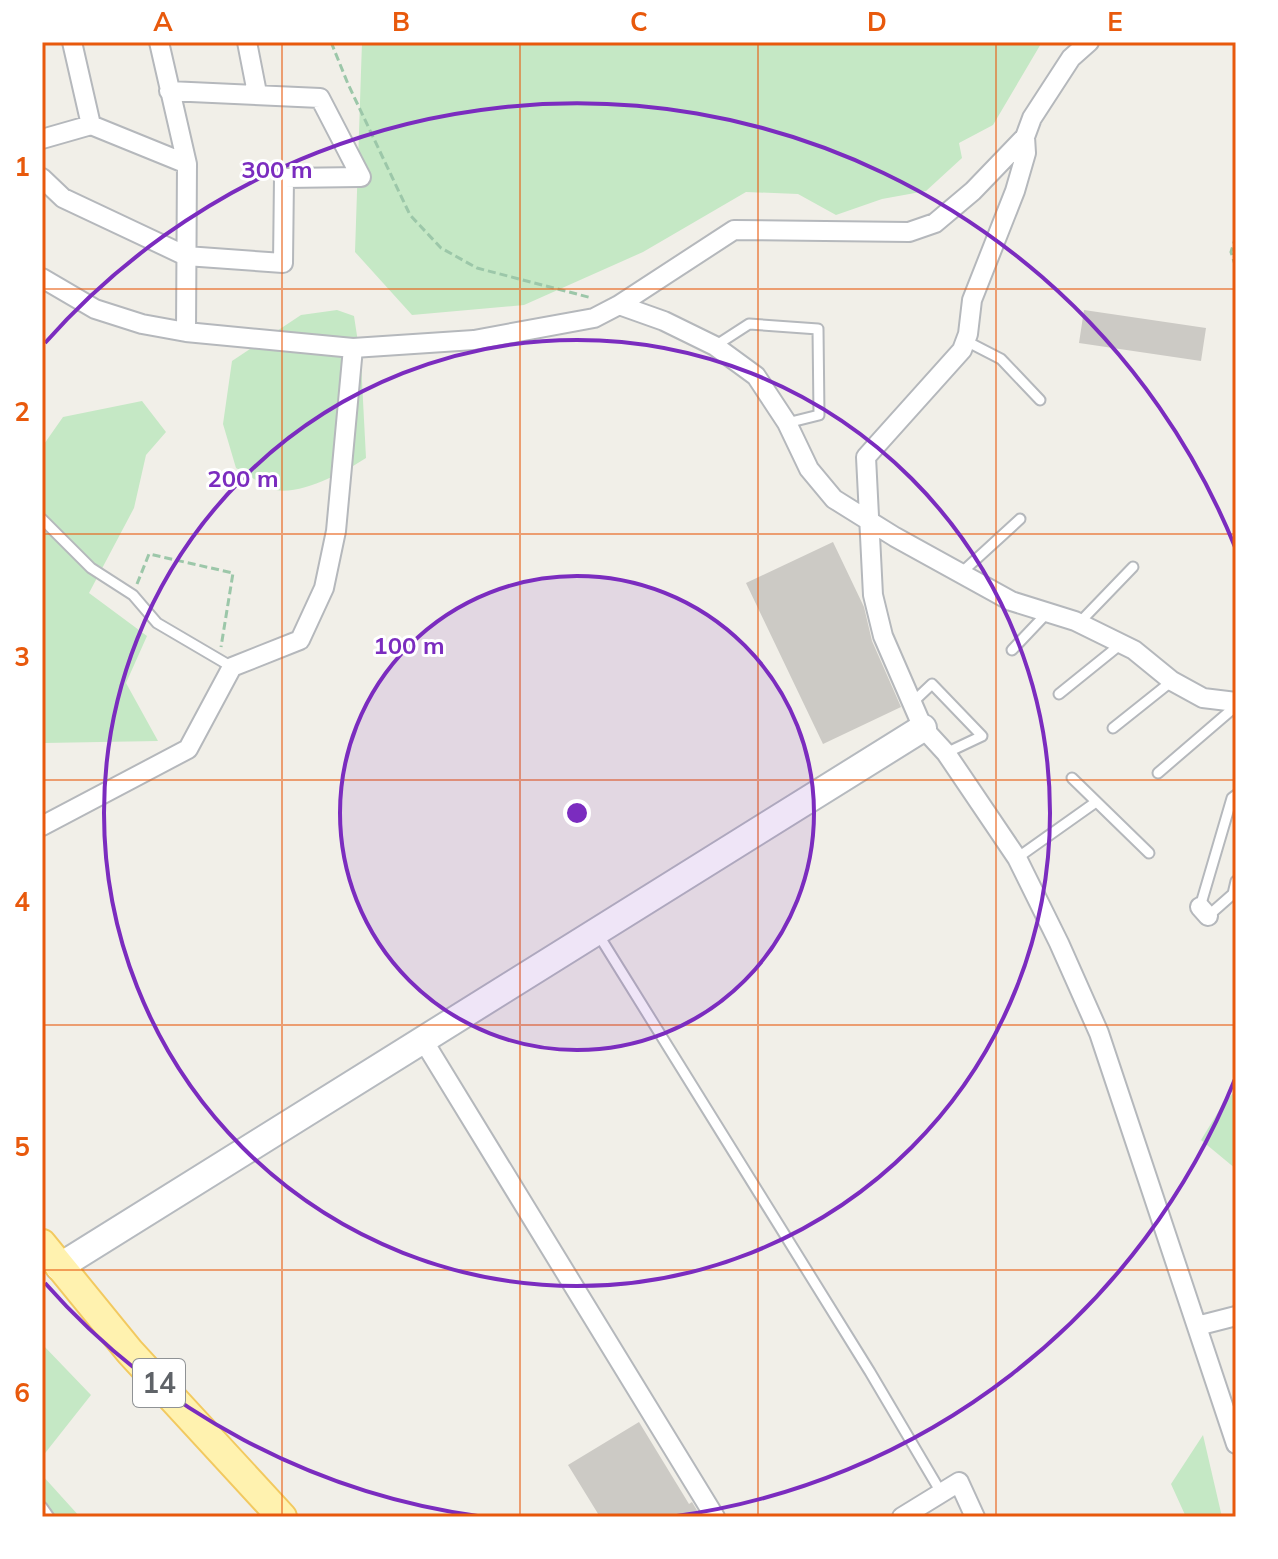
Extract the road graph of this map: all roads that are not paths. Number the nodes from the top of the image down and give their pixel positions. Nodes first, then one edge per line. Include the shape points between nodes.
1 (72, 42) edge
2 (159, 42) edge
3 (247, 42) edge
4 (1089, 42) edge
5 (169, 91) junction
6 (257, 93) junction
7 (91, 125) junction
8 (1025, 137) junction
9 (42, 139) edge
10 (187, 164) junction
11 (42, 178) edge
12 (186, 256) junction
13 (42, 278) edge
14 (619, 305) junction
15 (186, 332) junction
16 (966, 341) junction
17 (715, 346) junction
18 (353, 348) junction
19 (1040, 400) dead end
20 (787, 423) junction
21 (42, 519) edge
22 (1020, 519) dead end
23 (869, 520) junction
24 (1133, 567) dead end
25 (961, 573) junction
26 (1048, 612) junction
27 (1079, 623) junction
28 (1121, 644) junction
29 (1012, 650) dead end
30 (226, 663) junction
31 (1172, 681) junction
32 (1059, 694) dead end
33 (913, 702) junction
34 (1236, 704) edge
35 (923, 728) junction
36 (1113, 728) dead end
37 (946, 753) junction
38 (1158, 773) dead end
39 (1072, 778) dead end
40 (1236, 795) edge
41 (1096, 802) junction
42 (42, 826) edge
43 (1149, 853) dead end
44 (1017, 858) junction
45 (1236, 881) edge
46 (597, 931) junction
47 (423, 1040) junction
48 (50, 1255) edge
49 (1236, 1316) edge
50 (1197, 1326) junction
51 (1236, 1444) edge
52 (942, 1494) junction
53 (42, 1507) edge
54 (49, 1517) edge
55 (282, 1517) edge
56 (715, 1517) edge
57 (902, 1517) edge
58 (975, 1517) edge

1 - 7 street
2 - 5 street
3 - 6 street
4 - 8 street via 1071,58
5 - 6 street
5 - 10 street
6 - 12 street via 320,98 361,177 284,178 283,263
7 - 9 street
7 - 10 street
8 - 14 street via 935,223 909,232 734,230
8 - 16 street via 1015,191 972,300
10 - 12 street
11 - 12 street via 63,198
12 - 15 street
13 - 15 street via 95,309
14 - 17 street
14 - 18 street via 594,318 474,340
15 - 18 street
16 - 19 lane via 1001,359
16 - 23 street via 866,457
17 - 20 street via 756,376
17 - 20 lane via 749,324 818,329 819,415
18 - 30 street via 336,531 324,588 300,640
20 - 23 street via 809,469 834,499
21 - 30 lane via 91,568 133,595 157,623
22 - 25 lane
23 - 25 street
23 - 33 street via 873,595 883,636
24 - 27 lane
25 - 26 street via 1011,601
26 - 27 street
26 - 29 lane
27 - 28 street
28 - 31 street
28 - 32 lane
30 - 42 street via 188,749
31 - 34 street via 1203,698
31 - 36 lane
33 - 35 street
33 - 37 lane via 932,684 982,736
34 - 38 lane
35 - 37 street
35 - 46 street
37 - 44 street
39 - 41 lane
40 - 45 lane via 1204,912 1233,894
41 - 43 lane
41 - 44 lane
44 - 50 street via 1099,1033
46 - 47 street
46 - 52 lane
47 - 48 street
47 - 56 street
48 - 55 main road, 14 via 130,1352
49 - 50 street
50 - 51 street
52 - 57 street
52 - 58 street via 959,1482
53 - 54 lane

